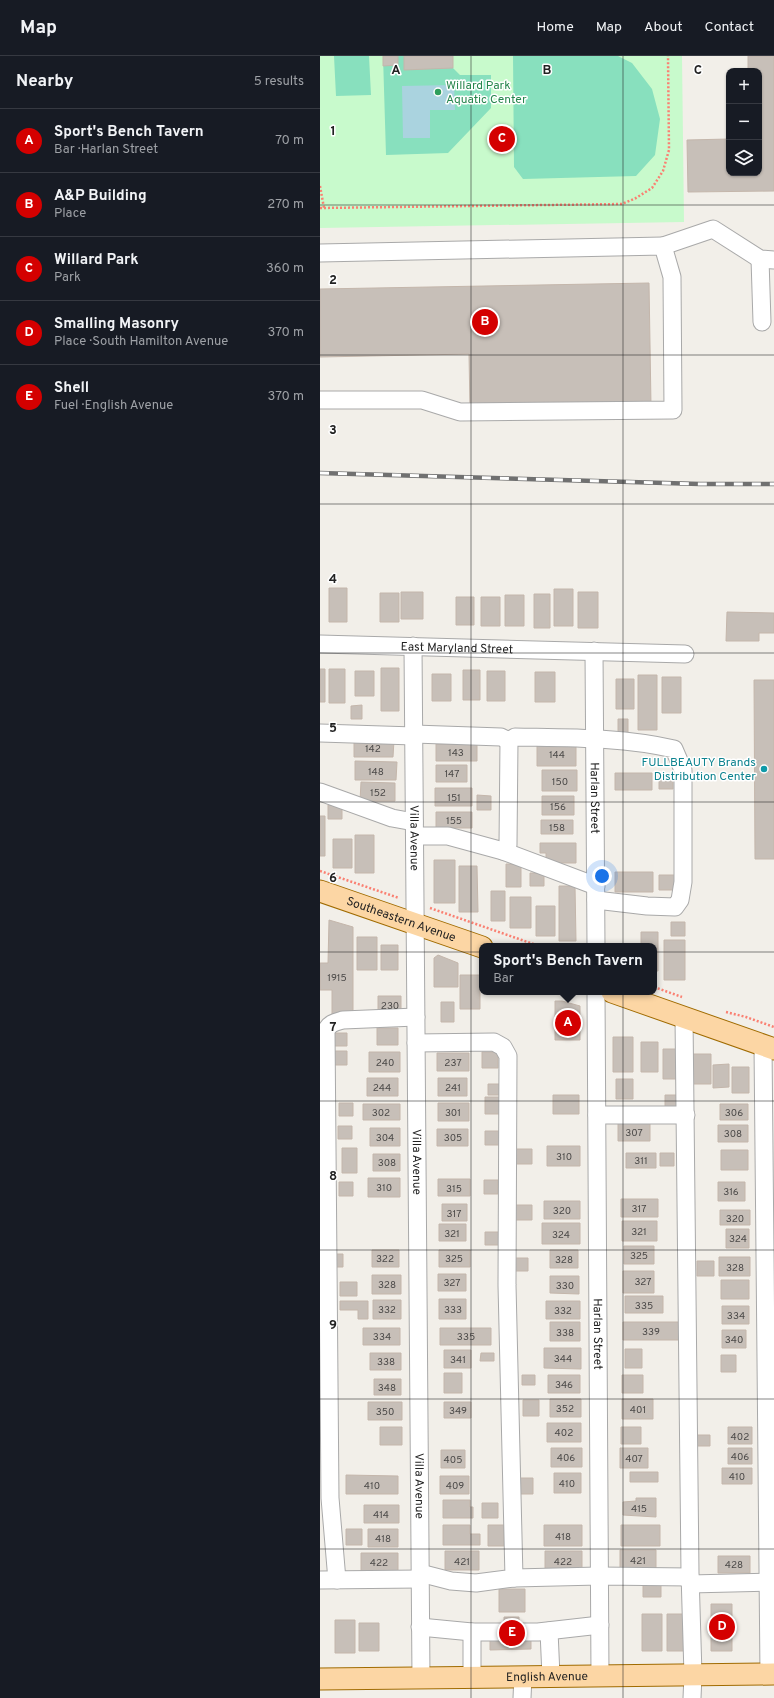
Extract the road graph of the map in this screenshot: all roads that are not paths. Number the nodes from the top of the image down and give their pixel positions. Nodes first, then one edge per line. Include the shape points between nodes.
1 (663, 246) junction
2 (320, 253) edge
3 (767, 259) edge
4 (762, 322) dead end
5 (320, 400) edge
6 (320, 644) edge
7 (413, 646) junction
8 (594, 651) junction
9 (685, 654) dead end
10 (320, 733) edge
11 (414, 735) junction
12 (595, 739) junction
13 (509, 741) junction
14 (320, 792) edge
15 (414, 829) junction
16 (503, 851) junction
17 (320, 891) edge
18 (596, 893) junction
19 (420, 915) junction
20 (596, 943) edge
21 (479, 945) edge
22 (596, 995) edge
23 (621, 995) edge
24 (416, 1017) junction
25 (684, 1017) junction
26 (416, 1043) junction
27 (768, 1047) edge
28 (597, 1115) junction
29 (686, 1115) junction
30 (769, 1200) edge
31 (420, 1576) junction
32 (599, 1576) junction
33 (514, 1578) junction
34 (328, 1580) edge
35 (690, 1580) junction
36 (771, 1582) edge
37 (600, 1625) junction
38 (420, 1627) junction
39 (549, 1631) junction
40 (472, 1632) junction
41 (771, 1674) edge
42 (693, 1675) junction
43 (523, 1676) junction
44 (551, 1676) junction
45 (600, 1676) junction
46 (472, 1677) junction
47 (421, 1678) junction
48 (320, 1679) edge
49 (522, 1698) edge
50 (692, 1698) edge

1 - 2 street
1 - 3 street via 713,229
1 - 5 street via 672,277 673,410 460,412 422,400
3 - 4 street
6 - 7 street, East Maryland Street
7 - 8 street, East Maryland Street
7 - 11 street, Villa Avenue
8 - 9 street, East Maryland Street
8 - 12 street, Harlan Street
10 - 11 street
11 - 13 street via 501,737
11 - 15 street, Villa Avenue
12 - 13 street via 515,737
12 - 18 street, Harlan Street
12 - 18 street via 653,744 674,749 683,770 680,900 675,907 647,906
13 - 16 street via 508,845
14 - 15 street via 392,818
15 - 16 street
15 - 19 street, Villa Avenue
16 - 18 street
17 - 19 main road, Southeastern Avenue
18 - 20 street, Harlan Street
19 - 21 main road, Southeastern Avenue
19 - 24 street, Villa Avenue
22 - 28 street, Harlan Street
23 - 25 main road
24 - 26 street, Villa Avenue
24 - 34 street via 343,1020 328,1026 326,1031 330,1498
25 - 27 main road
25 - 29 street
26 - 31 street, Villa Avenue
26 - 33 street via 494,1042 503,1047 508,1056 507,1285
27 - 30 street
28 - 29 street
28 - 32 street, Harlan Street
29 - 35 street
30 - 36 street
31 - 33 street via 451,1582 476,1583
31 - 34 street
31 - 38 street, Villa Avenue
32 - 33 street
32 - 35 street
32 - 37 street, Harlan Street
35 - 36 street
35 - 42 street
36 - 41 street
37 - 39 street
37 - 45 street, Harlan Street
38 - 40 street
38 - 47 street, Villa Avenue
39 - 40 street
39 - 44 street
40 - 46 street
41 - 42 main road, English Avenue
42 - 45 main road, English Avenue
42 - 50 street
43 - 44 main road, English Avenue
43 - 46 main road, English Avenue
43 - 49 street
44 - 45 main road, English Avenue
46 - 47 main road, English Avenue
47 - 48 main road, English Avenue

